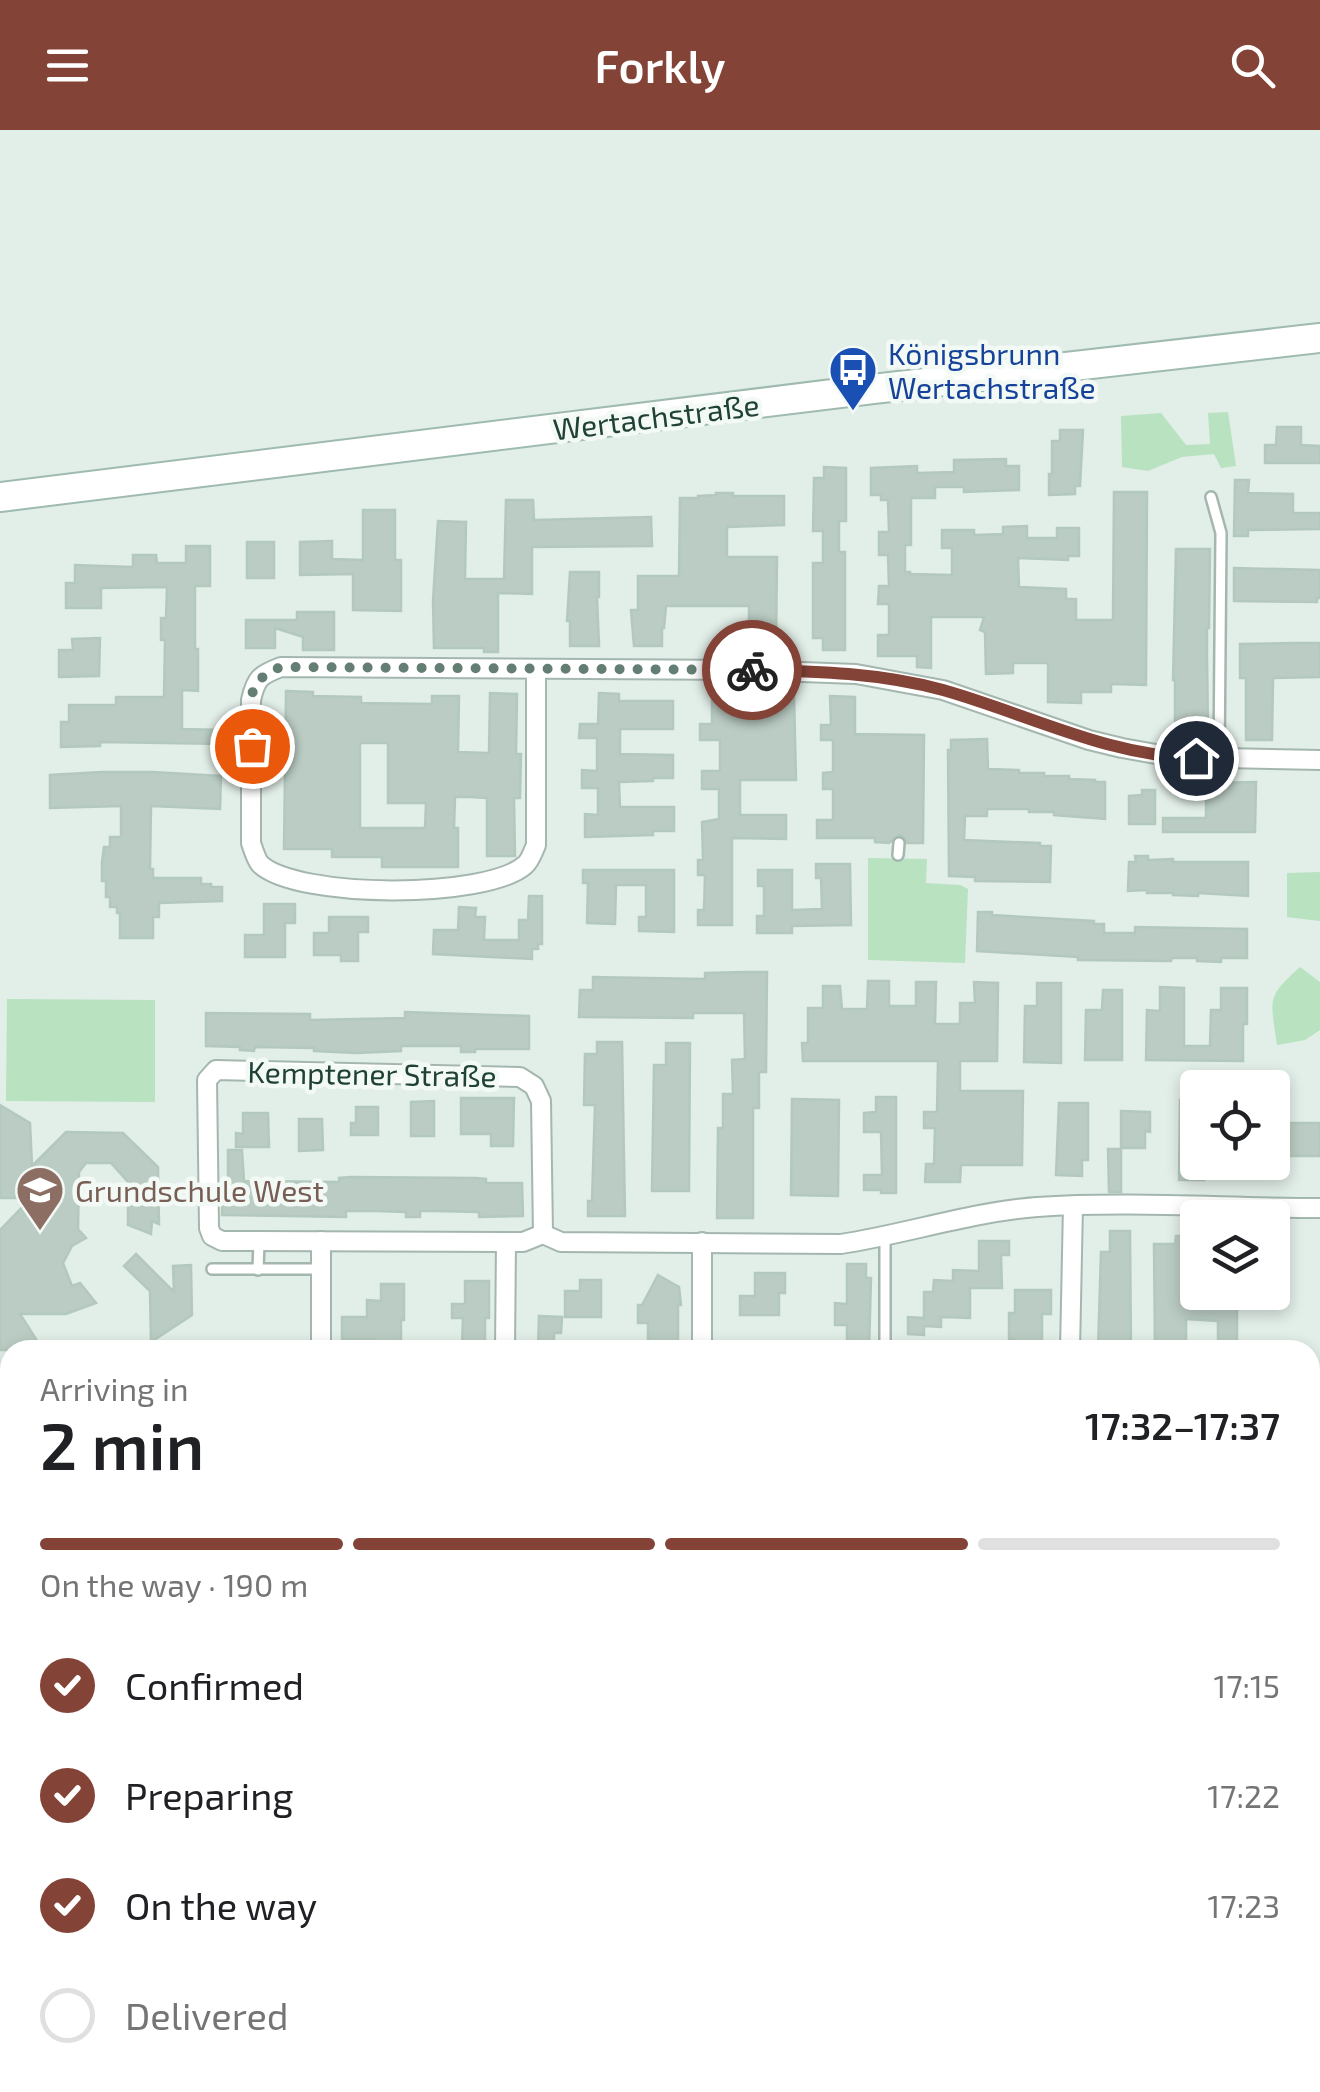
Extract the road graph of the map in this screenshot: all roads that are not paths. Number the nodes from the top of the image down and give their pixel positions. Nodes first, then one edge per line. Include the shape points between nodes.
1 (1317, 340) edge
2 (0, 497) edge
3 (1211, 498) dead end
4 (536, 669) junction
5 (1219, 758) junction
6 (1320, 760) edge
7 (899, 843) dead end
8 (898, 855) dead end
9 (1072, 1206) junction
10 (1320, 1208) edge
11 (542, 1234) junction
12 (884, 1237) junction
13 (321, 1241) junction
14 (259, 1242) junction
15 (506, 1242) junction
16 (702, 1242) junction
17 (212, 1269) dead end
18 (322, 1269) junction
19 (258, 1270) junction
20 (321, 1340) edge
21 (505, 1340) edge
22 (702, 1340) edge
23 (886, 1340) edge
24 (1070, 1340) edge

1 - 2 street, Wertachstraße
3 - 5 lane via 1221,532
4 - 4 street via 536,846 526,865 468,885 412,890 340,888 278,874 258,862 251,843 251,700 266,672
4 - 5 street via 856,674 943,690 1089,740 1173,757
5 - 6 street
7 - 8 lane
9 - 10 street, Kemptener Straße
9 - 12 street, Kemptener Straße via 1002,1211
9 - 24 street
11 - 14 street, Kemptener Straße via 541,1102 520,1077 216,1070 207,1080 209,1228 222,1241
11 - 15 street, Kemptener Straße
11 - 16 street, Kemptener Straße via 561,1242
12 - 16 street, Kemptener Straße via 841,1244
12 - 23 lane
13 - 14 street, Kemptener Straße
13 - 15 street, Kemptener Straße
13 - 18 street
14 - 19 lane
15 - 21 street
16 - 22 street
17 - 19 lane
18 - 19 lane
18 - 20 street

